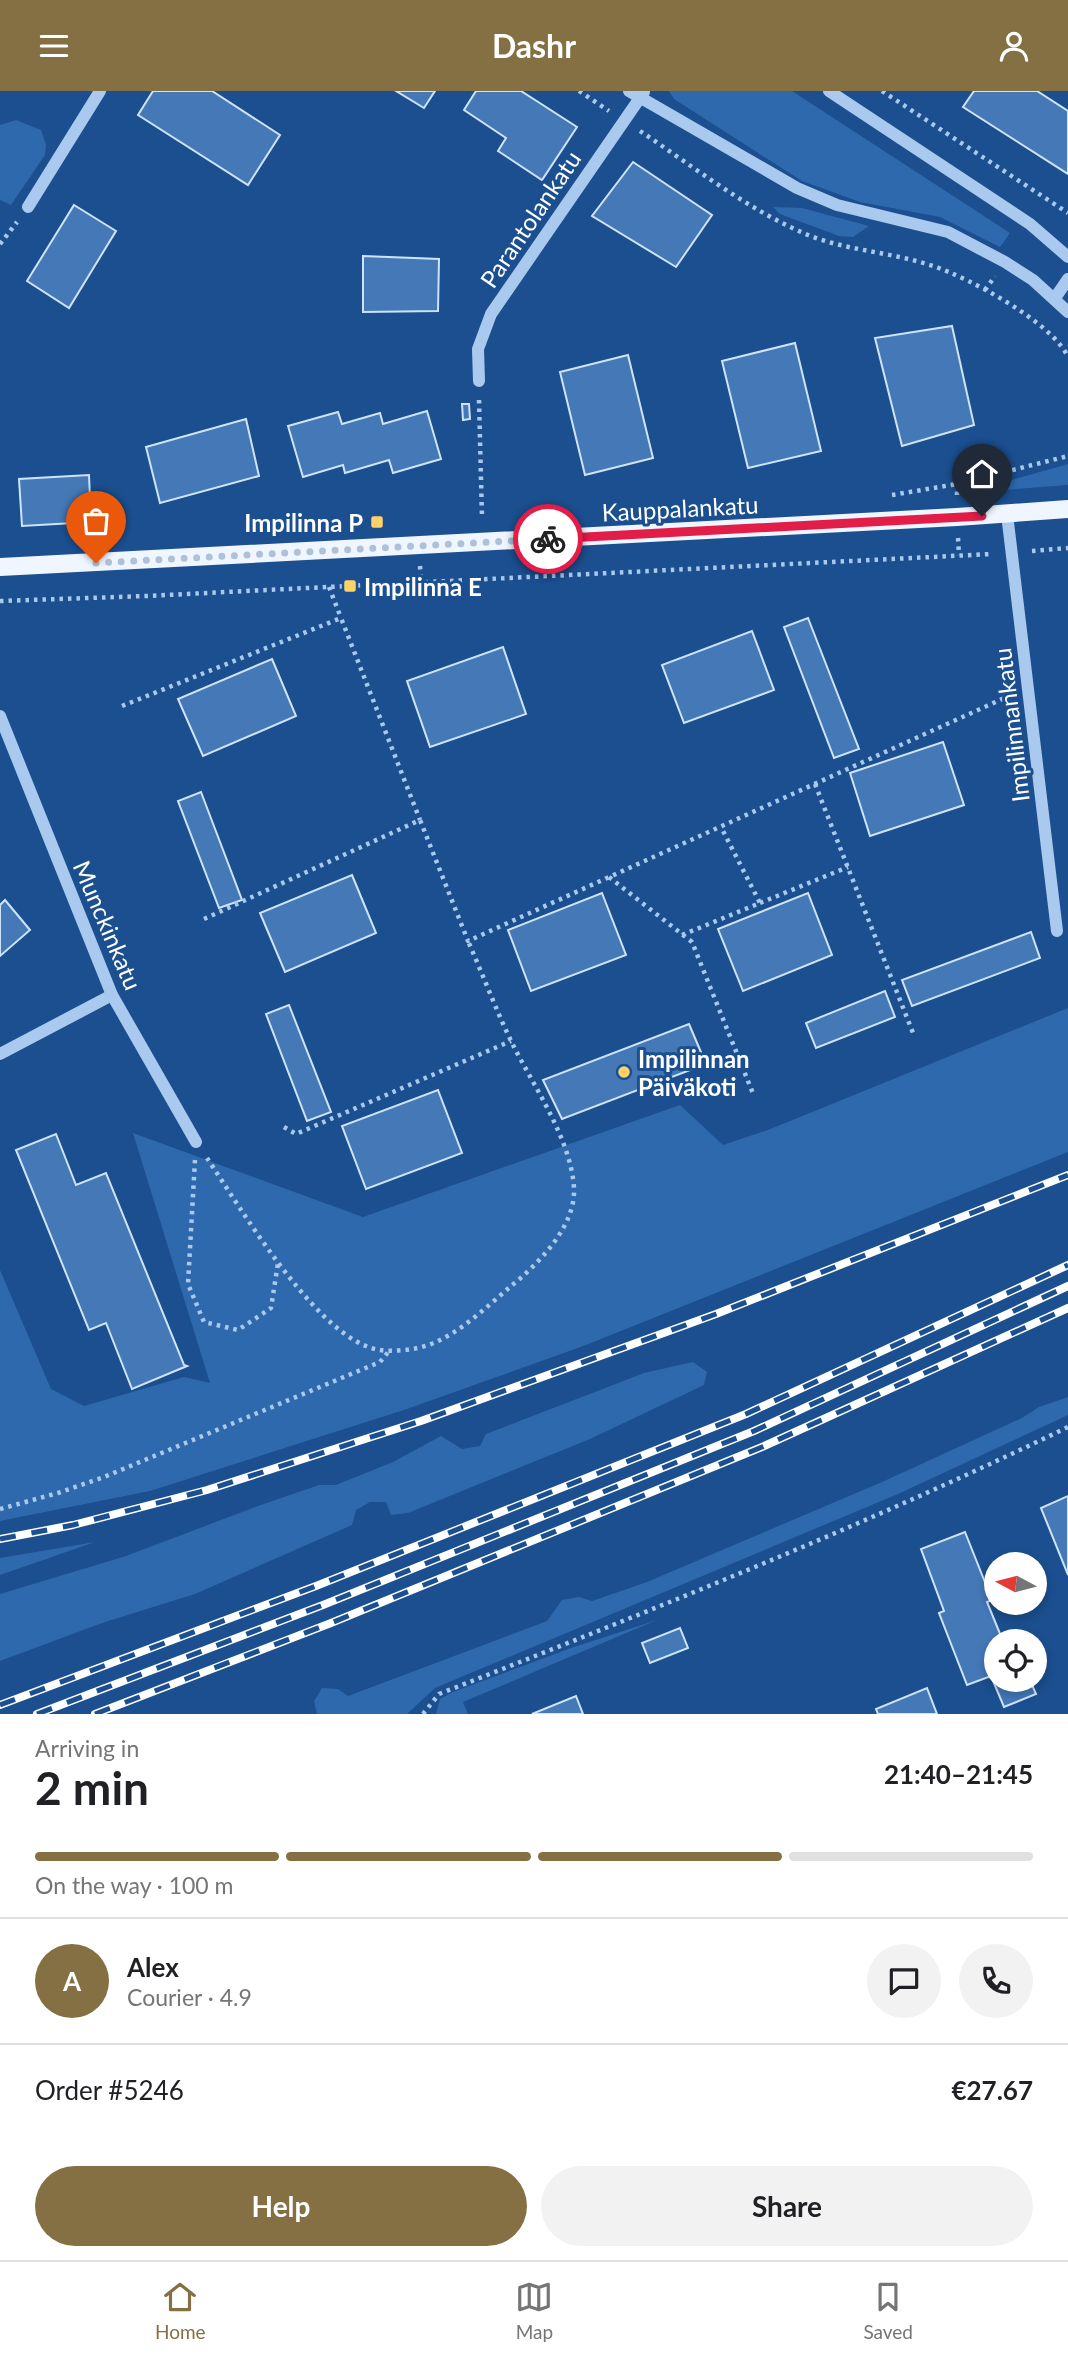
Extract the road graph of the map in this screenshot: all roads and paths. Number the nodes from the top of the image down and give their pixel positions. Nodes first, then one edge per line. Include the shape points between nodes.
1 (100, 91) edge
2 (579, 91) edge
3 (830, 91) edge
4 (882, 91) edge
5 (638, 93) edge
6 (607, 99) dead end
7 (603, 106) junction
8 (624, 120) junction
9 (28, 207) joint
10 (1068, 213) edge
11 (0, 244) edge
12 (1068, 257) edge
13 (1068, 279) edge
14 (1055, 298) junction
15 (1068, 312) edge
16 (1068, 357) edge
17 (479, 381) joint
18 (1068, 509) edge
19 (1007, 515) junction
20 (482, 518) dead end
21 (1068, 548) edge
22 (1011, 553) junction
23 (0, 567) edge
24 (329, 587) junction
25 (0, 601) edge
26 (341, 618) junction
27 (1027, 688) junction
28 (122, 706) dead end
29 (0, 716) edge
30 (815, 784) junction
31 (420, 820) junction
32 (721, 827) junction
33 (848, 867) junction
34 (610, 877) junction
35 (760, 903) junction
36 (204, 919) dead end
37 (1057, 931) dead end
38 (682, 935) junction
39 (468, 941) junction
40 (112, 995) junction
41 (913, 1033) dead end
42 (511, 1041) junction
43 (0, 1054) edge
44 (754, 1095) dead end
45 (284, 1127) dead end
46 (197, 1142) junction
47 (278, 1262) junction
48 (389, 1350) junction
49 (1068, 1427) edge
50 (0, 1509) edge
51 (423, 1714) edge

1 - 9 street
2 - 7 path
3 - 12 street via 1030,223
4 - 10 path
5 - 8 street, Parantolankatu
5 - 14 street via 797,188 837,205 948,232 1005,262
6 - 7 path
7 - 8 path
8 - 16 path via 776,220 844,246 933,266 985,290 1041,326
8 - 17 street, Parantolankatu via 491,314 478,349
9 - 11 path
13 - 14 street
14 - 15 street
17 - 20 path
18 - 19 main road, Kauppalankatu
19 - 22 street, Impilinnankatu
19 - 23 main road, Kauppalankatu
21 - 22 path
22 - 24 path
22 - 27 street, Impilinnankatu
24 - 25 path
24 - 26 path
26 - 28 path
26 - 31 path
27 - 30 path
27 - 37 street, Impilinnankatu
29 - 40 street, Munckinkatu
30 - 32 path
30 - 33 path
31 - 36 path
31 - 39 path
32 - 34 path
32 - 35 path
33 - 35 path
33 - 41 path
34 - 38 path
34 - 39 path
35 - 38 path
38 - 44 path via 692,942
39 - 42 path
40 - 43 street
40 - 46 street, Munckinkatu
42 - 45 path via 296,1134
42 - 48 path via 562,1140 574,1190 570,1214 541,1256 465,1324 435,1342
46 - 47 path
46 - 47 path via 188,1284 204,1322 238,1330 271,1308
47 - 48 path via 343,1334 363,1346
48 - 50 path via 380,1362 104,1477
49 - 51 path via 948,1485 680,1599 439,1694

